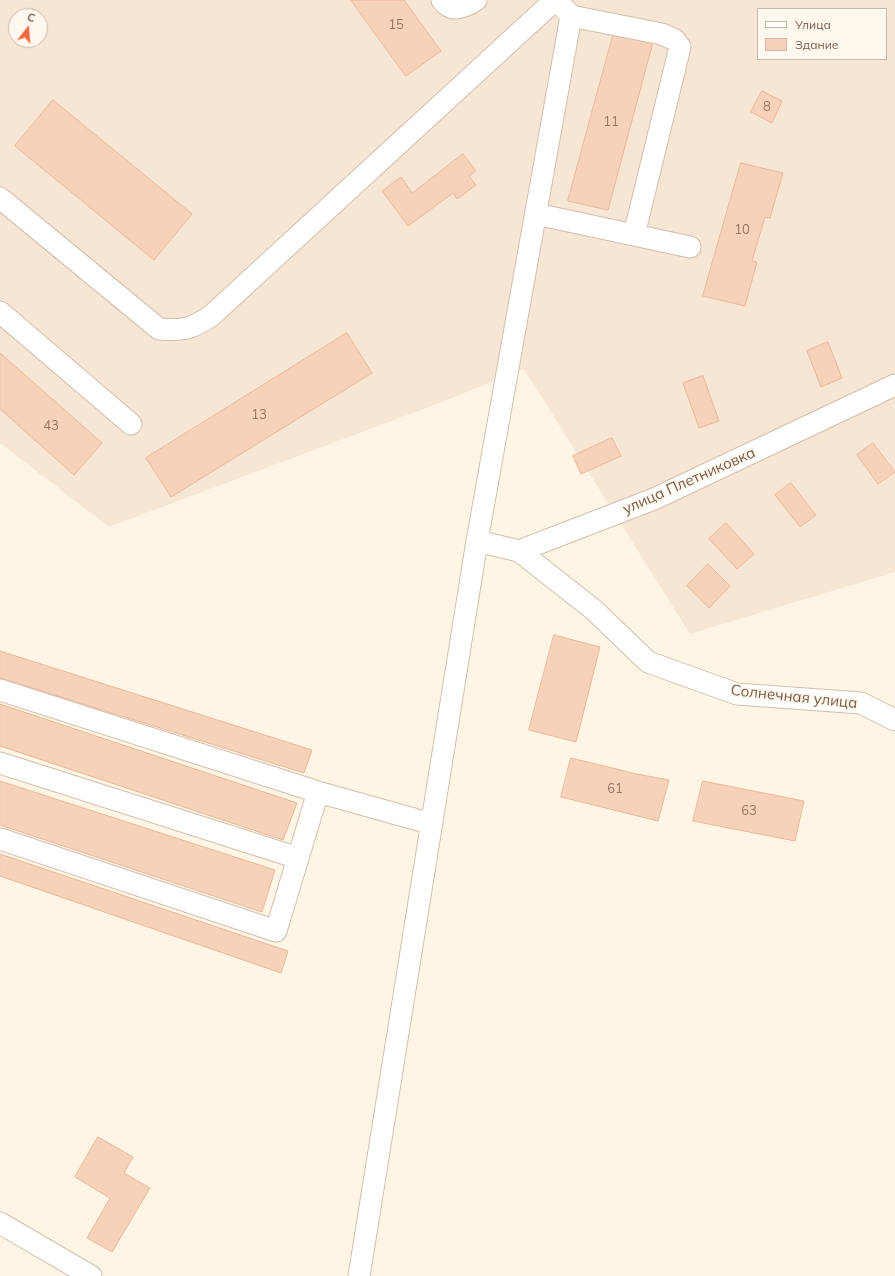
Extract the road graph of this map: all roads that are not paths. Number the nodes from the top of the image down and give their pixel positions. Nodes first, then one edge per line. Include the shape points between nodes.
1 (442, 0) edge
2 (476, 0) edge
3 (556, 0) edge
4 (571, 16) junction
5 (0, 198) edge
6 (536, 214) junction
7 (634, 236) junction
8 (690, 247) dead end
9 (0, 312) edge
10 (895, 385) edge
11 (131, 424) dead end
12 (477, 541) junction
13 (519, 550) junction
14 (0, 690) edge
15 (895, 720) edge
16 (0, 763) edge
17 (318, 792) junction
18 (432, 824) junction
19 (0, 839) edge
20 (298, 858) junction
21 (0, 1223) edge
22 (91, 1276) edge
23 (359, 1276) edge

1 - 2 street via 455,8 467,6
3 - 4 street
3 - 5 street via 211,316 197,325 178,330 159,329
4 - 6 street
4 - 7 street via 662,34 675,40 680,47
6 - 7 street
6 - 12 street
7 - 8 street
9 - 11 street
10 - 13 street, улица Плетниковка via 654,499
12 - 13 street
12 - 18 street
13 - 15 street, Солнечная улица via 594,610 648,662 737,694 861,703
14 - 17 street
16 - 20 street
17 - 18 street
17 - 20 street
18 - 23 street
19 - 20 street via 276,931
21 - 22 street

